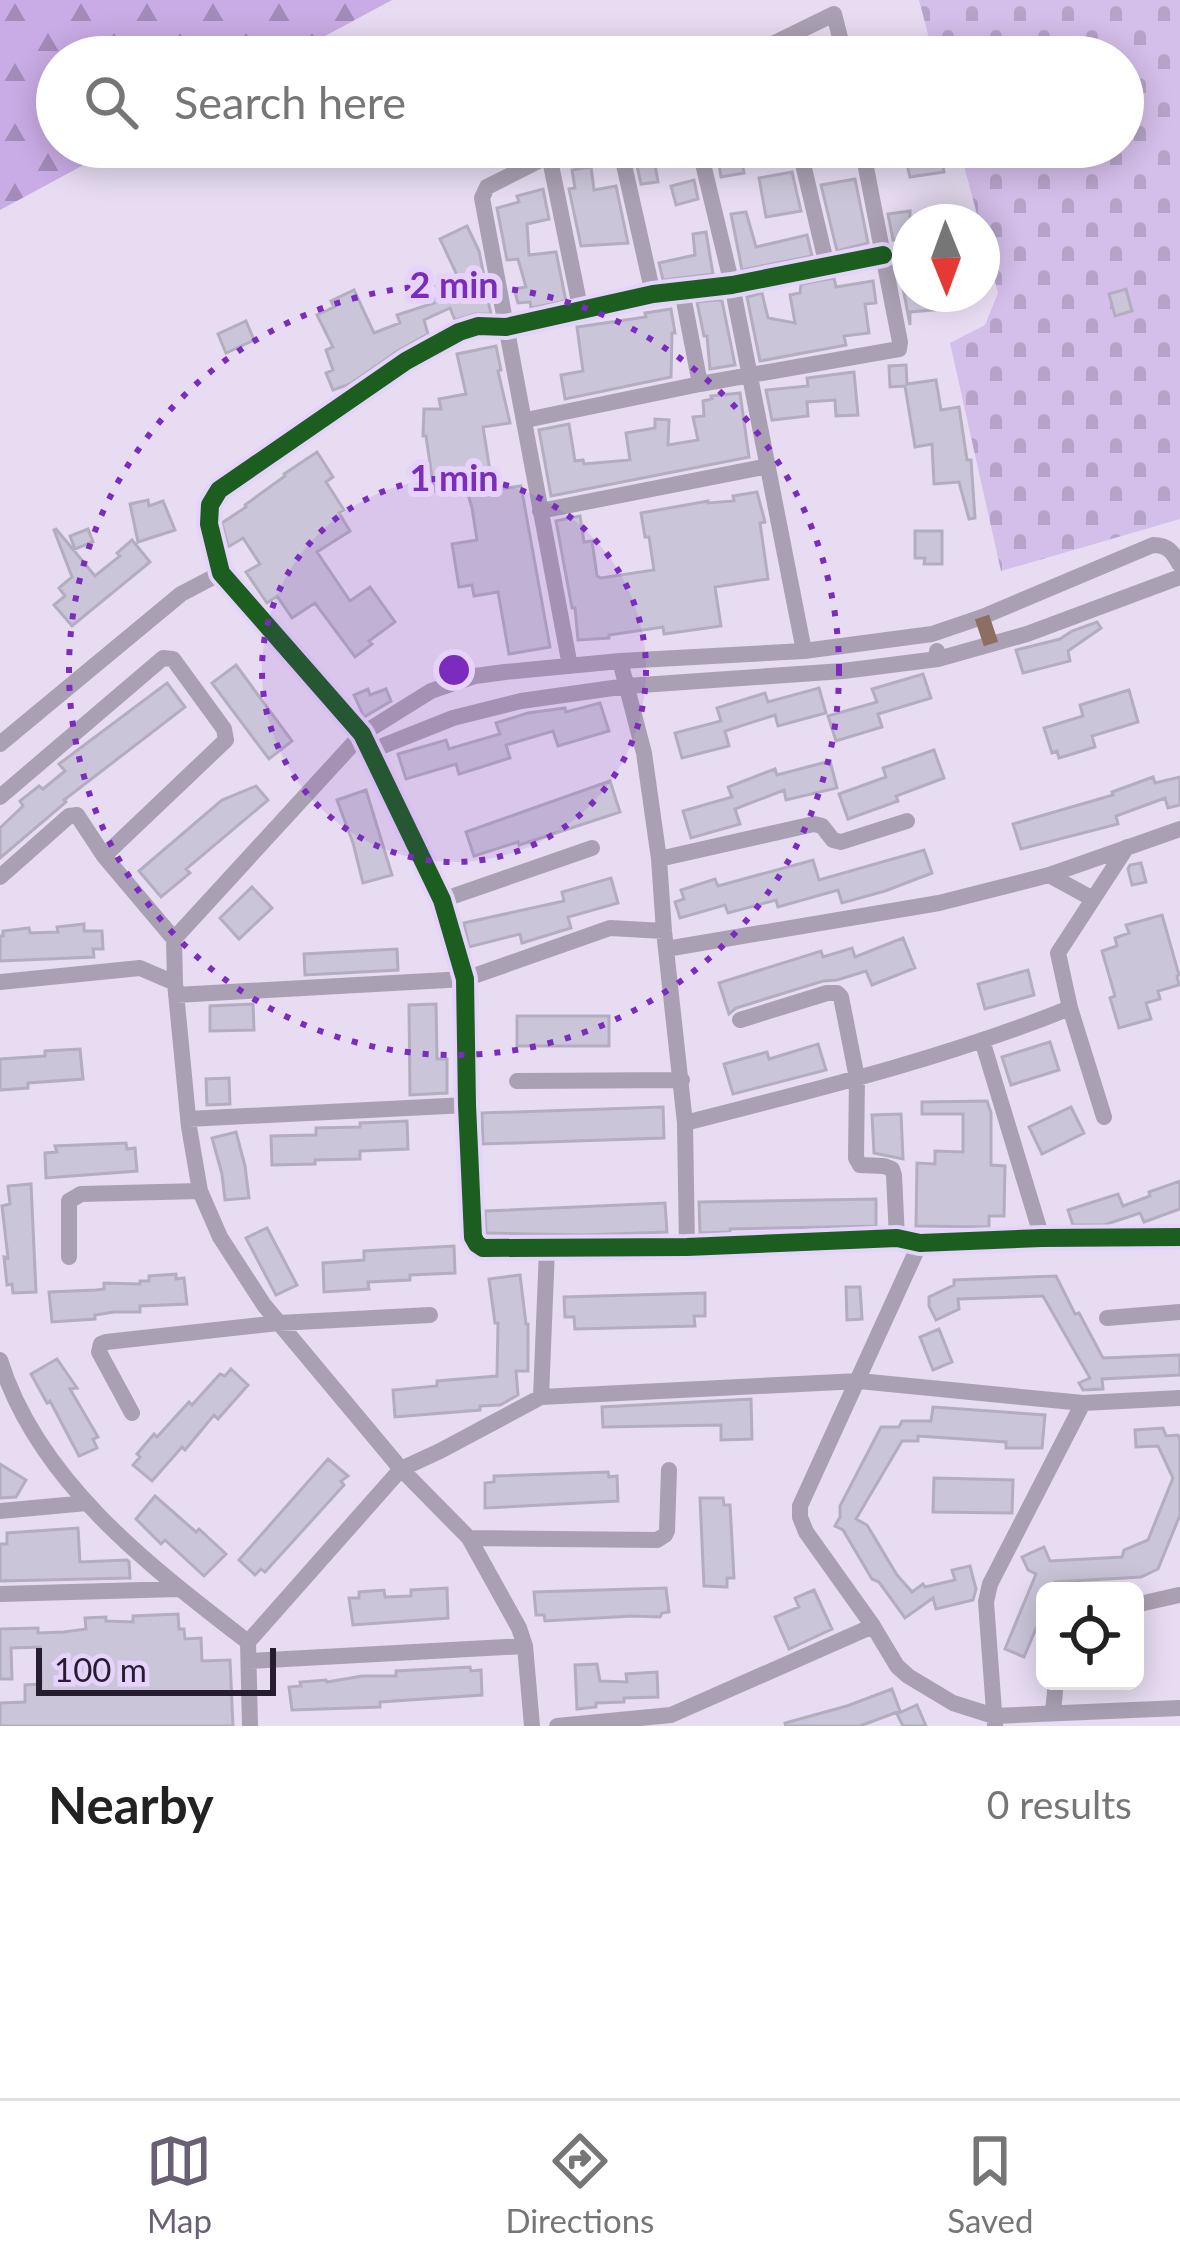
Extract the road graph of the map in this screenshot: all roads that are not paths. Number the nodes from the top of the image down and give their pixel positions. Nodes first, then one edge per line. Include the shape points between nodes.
1 (799, 36) edge
2 (840, 36) edge
3 (524, 168) edge
4 (560, 168) edge
5 (625, 168) edge
6 (704, 168) edge
7 (804, 168) edge
8 (866, 168) edge
9 (883, 255) junction
10 (827, 266) junction
11 (732, 285) junction
12 (682, 291) junction
13 (653, 294) junction
14 (581, 312) junction
15 (506, 327) junction
16 (750, 375) junction
17 (700, 384) junction
18 (526, 420) junction
19 (768, 466) junction
20 (540, 511) junction
21 (1180, 566) edge
22 (221, 573) junction
23 (1180, 577) edge
24 (932, 634) junction
25 (804, 651) junction
26 (938, 659) junction
27 (620, 661) junction
28 (569, 666) junction
29 (627, 686) junction
30 (366, 742) junction
31 (0, 744) edge
32 (0, 796) edge
33 (907, 821) dead end
34 (1180, 830) edge
35 (1127, 847) junction
36 (592, 848) dead end
37 (104, 856) junction
38 (659, 859) junction
39 (1048, 874) junction
40 (0, 877) edge
41 (1093, 899) junction
42 (442, 900) junction
43 (665, 940) junction
44 (174, 945) junction
45 (140, 968) junction
46 (465, 979) junction
47 (0, 982) edge
48 (175, 989) junction
49 (1070, 1008) junction
50 (740, 1020) dead end
51 (982, 1040) junction
52 (857, 1078) junction
53 (682, 1080) junction
54 (517, 1082) dead end
55 (467, 1105) junction
56 (1104, 1117) dead end
57 (188, 1119) junction
58 (685, 1123) junction
59 (200, 1191) junction
60 (1180, 1237) edge
61 (897, 1238) junction
62 (1042, 1238) junction
63 (920, 1243) junction
64 (687, 1246) junction
65 (547, 1249) junction
66 (69, 1257) dead end
67 (1180, 1312) edge
68 (430, 1315) dead end
69 (1107, 1318) dead end
70 (279, 1323) junction
71 (0, 1360) edge
72 (860, 1381) junction
73 (542, 1397) junction
74 (1180, 1398) edge
75 (1083, 1402) junction
76 (132, 1413) dead end
77 (401, 1469) junction
78 (669, 1470) dead end
79 (87, 1503) junction
80 (0, 1511) edge
81 (469, 1538) junction
82 (179, 1589) junction
83 (0, 1594) edge
84 (1179, 1595) edge
85 (1144, 1603) edge
86 (873, 1627) junction
87 (525, 1646) junction
88 (248, 1651) junction
89 (1055, 1690) edge
90 (1180, 1708) edge
91 (1053, 1712) junction
92 (995, 1721) edge
93 (663, 1722) edge
94 (250, 1726) edge
95 (532, 1726) edge
96 (556, 1726) edge

1 - 2 street via 835,14
3 - 15 street via 483,193
4 - 14 street
5 - 13 street
6 - 11 street
7 - 10 street
8 - 9 street
9 - 10 street
9 - 16 street via 899,349
10 - 11 street
11 - 12 street
11 - 16 street
12 - 13 street
12 - 17 street
13 - 14 street
14 - 15 street
15 - 18 street
15 - 22 street via 459,332 406,362 219,490 209,524
16 - 17 street
16 - 19 street
17 - 18 street
18 - 20 street
19 - 20 street
19 - 25 street
20 - 28 street
21 - 24 street via 1172,551 1154,545
22 - 30 street
22 - 31 street via 181,594
23 - 26 street
24 - 25 street
24 - 26 street
25 - 27 street
26 - 29 street
27 - 28 street
27 - 29 street
28 - 30 street via 454,682 430,691
29 - 30 street via 521,700
29 - 38 street
30 - 42 street
30 - 44 street
32 - 37 street via 163,658 173,659 226,740
33 - 38 street via 841,842 814,824
34 - 35 street
35 - 39 street
35 - 41 street
36 - 42 street
37 - 40 street via 74,814
37 - 44 street
38 - 43 street
39 - 41 street
39 - 43 street via 939,903
41 - 49 street via 1058,953
42 - 46 street
43 - 46 street via 610,928
43 - 53 street
44 - 45 street
44 - 48 street
45 - 47 street
45 - 48 street
46 - 48 street
46 - 55 street
48 - 57 street
49 - 51 street
49 - 56 street
50 - 52 street via 837,992
51 - 52 street
51 - 62 street
52 - 58 street
52 - 61 street via 856,1158 892,1169
53 - 54 street
53 - 58 street
55 - 57 street
55 - 65 street via 473,1237 483,1248
57 - 59 street
58 - 64 street
59 - 66 street via 72,1197
59 - 70 street via 220,1237
60 - 62 street
61 - 63 street
61 - 64 street
62 - 63 street
63 - 72 street
64 - 65 street
65 - 73 street
67 - 69 street
68 - 70 street
70 - 76 street via 101,1344
70 - 77 street
71 - 79 street via 40,1444
72 - 73 street
72 - 75 street
72 - 86 street via 800,1517
73 - 77 street
74 - 75 street
75 - 92 street via 990,1584
77 - 81 street
77 - 88 street
78 - 81 street via 667,1531 657,1540
79 - 80 street
79 - 82 street
81 - 87 street
82 - 83 street
82 - 88 street
84 - 85 street
86 - 92 street via 908,1676
86 - 93 street
87 - 88 street
87 - 95 street
88 - 94 street
89 - 91 street
90 - 91 street
91 - 92 street
93 - 96 street

